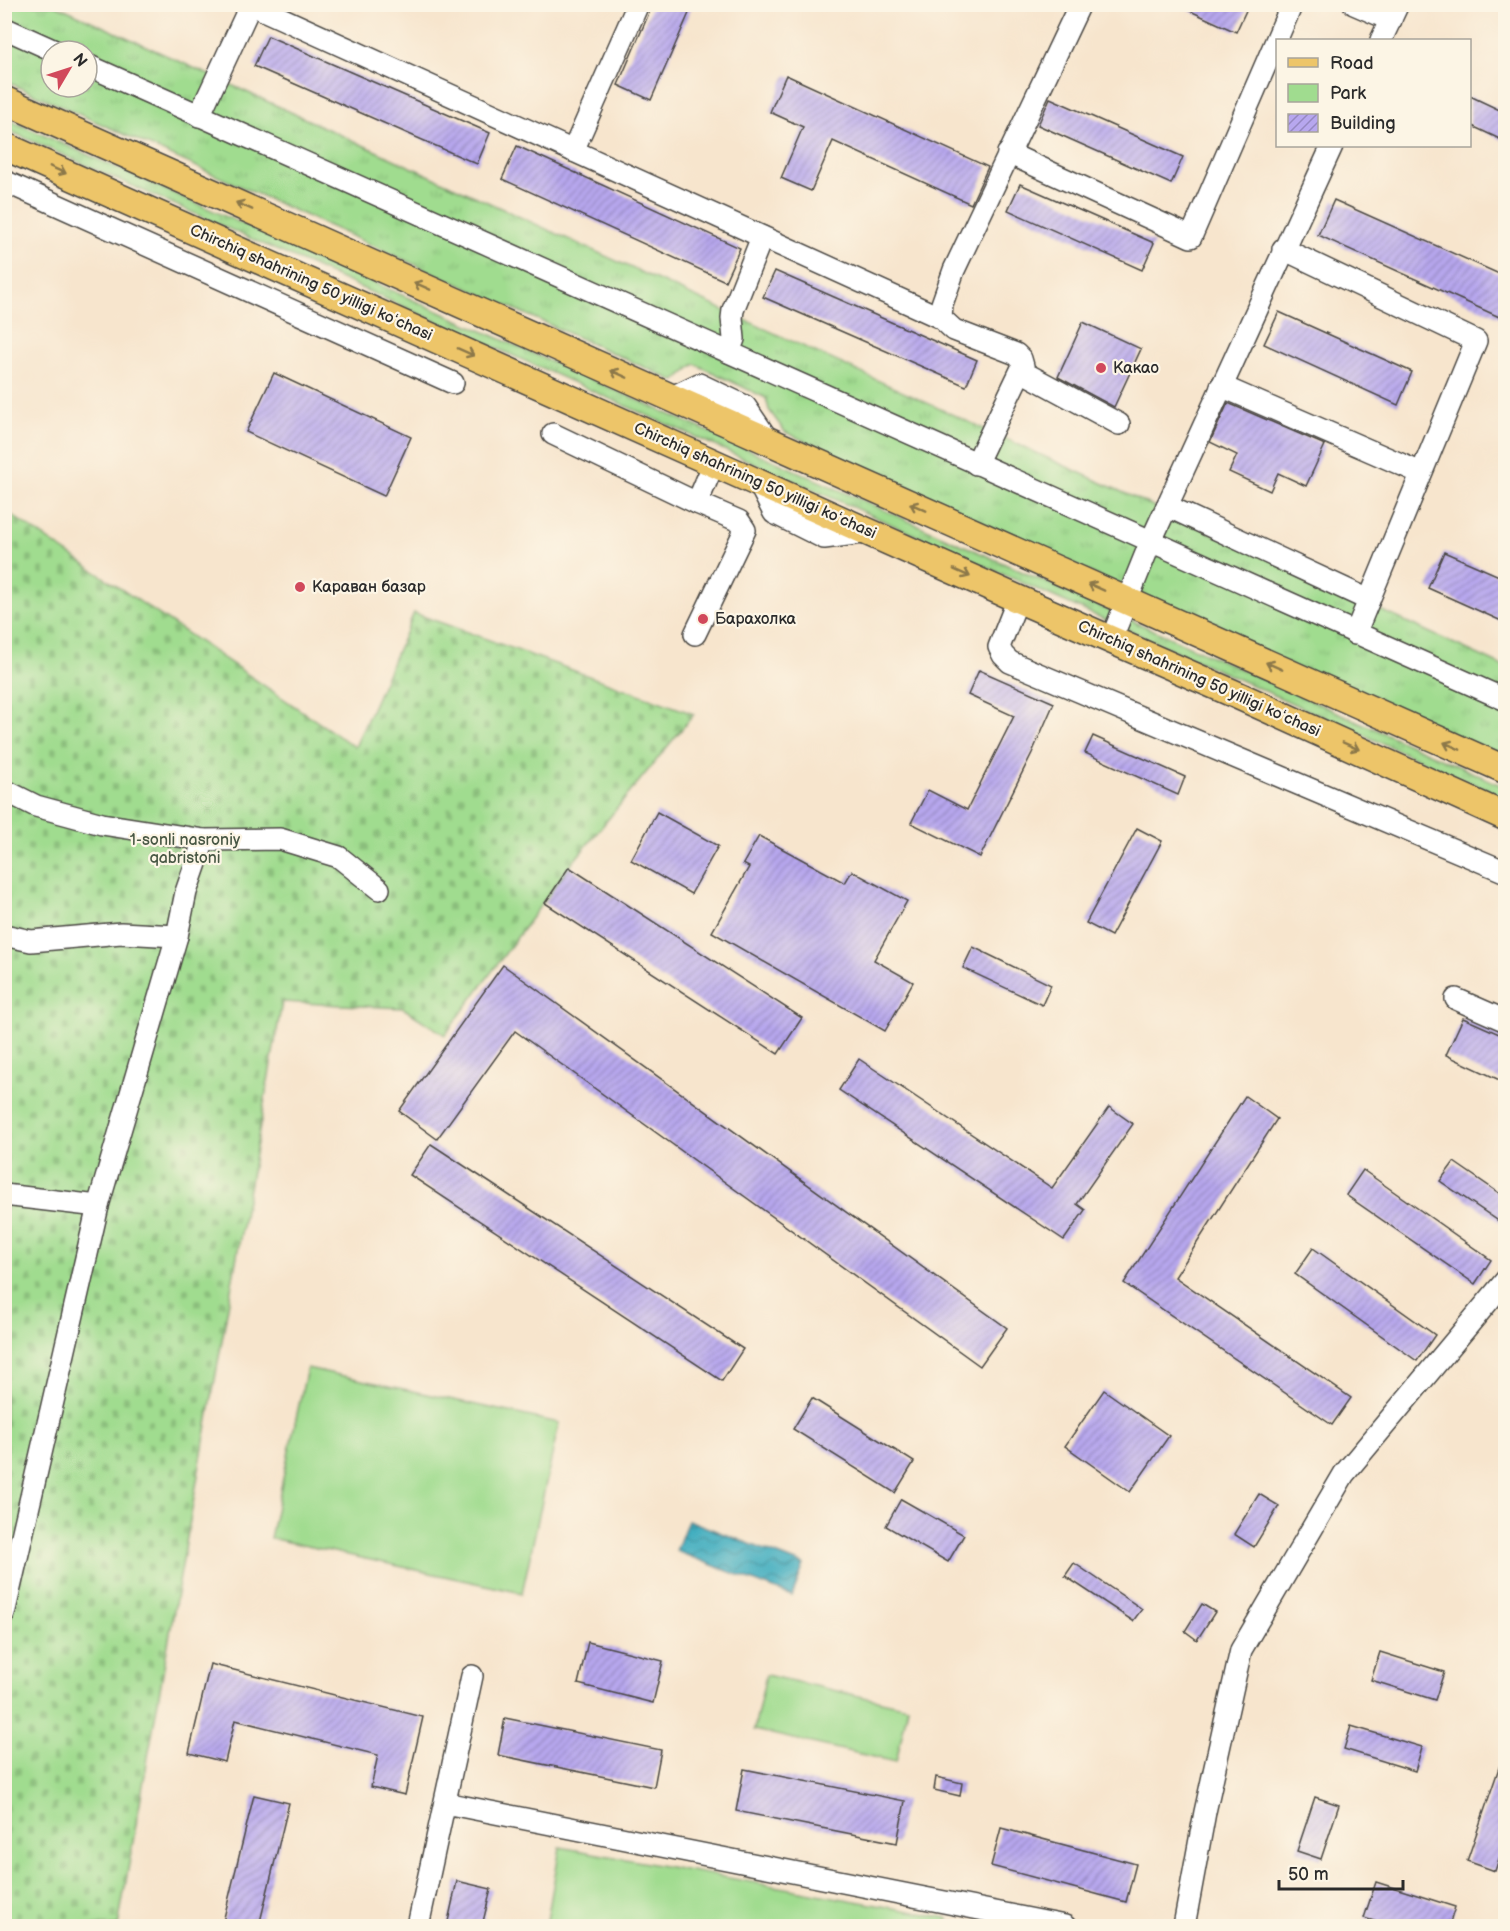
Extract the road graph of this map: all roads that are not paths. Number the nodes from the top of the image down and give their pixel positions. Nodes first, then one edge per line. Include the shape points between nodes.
1 (638, 4) edge
2 (1080, 4) edge
3 (1292, 4) edge
4 (1353, 4) edge
5 (251, 5) edge
6 (1395, 12) edge
7 (4, 28) edge
8 (1277, 39) edge
9 (1382, 39) edge
10 (1276, 41) edge
11 (39, 44) edge
12 (99, 70) edge
13 (4, 99) edge
14 (199, 116) junction
15 (4, 146) edge
16 (1332, 147) edge
17 (573, 151) junction
18 (1008, 153) junction
19 (4, 180) edge
20 (762, 237) junction
21 (1283, 249) junction
22 (941, 318) junction
23 (729, 352) junction
24 (1021, 371) junction
25 (453, 383) dead end
26 (1221, 386) junction
27 (1119, 424) dead end
28 (553, 434) dead end
29 (714, 462) junction
30 (976, 464) junction
31 (1421, 473) junction
32 (698, 503) junction
33 (1167, 506) junction
34 (1151, 541) junction
35 (1018, 599) junction
36 (1369, 600) junction
37 (1127, 601) junction
38 (696, 634) dead end
39 (1355, 634) junction
40 (1111, 639) junction
41 (1506, 700) edge
42 (1506, 770) edge
43 (4, 790) edge
44 (1506, 817) edge
45 (204, 840) junction
46 (1506, 872) edge
47 (379, 889) dead end
48 (4, 935) edge
49 (177, 936) junction
50 (1456, 999) dead end
51 (1506, 1022) edge
52 (4, 1195) edge
53 (98, 1206) junction
54 (1506, 1280) edge
55 (4, 1614) edge
56 (472, 1676) dead end
57 (445, 1803) junction
58 (418, 1926) edge
59 (1065, 1926) edge
60 (1184, 1926) edge

1 - 17 street
2 - 18 street
3 - 8 street
4 - 6 street
5 - 14 street
5 - 17 street
6 - 9 street
7 - 11 street
10 - 18 street via 1191,237
12 - 14 street
37 -> 13 main road
14 - 23 street
15 -> 29 main road, Chirchiq shahrining 50 yilligi koʻchasi
16 - 21 street
17 - 20 street
18 - 22 street via 954,270
19 - 25 street
20 - 22 street
20 - 23 street via 733,310 734,339
21 - 26 street
21 - 31 street via 1476,340
22 - 24 street via 954,330 1016,354 1021,359
23 - 30 street
24 - 27 street
24 - 30 street
26 - 31 street
26 - 33 street
28 - 32 street
29 - 32 street
29 -> 35 main road, Chirchiq shahrining 50 yilligi koʻchasi
30 - 34 street
31 - 36 street
32 - 38 street via 739,521 745,530
33 - 34 street
33 - 36 street
34 - 37 street
34 - 39 street
35 - 40 main road, Chirchiq shahrining 50 yilligi koʻchasi
35 - 46 street via 999,647 1010,662
36 - 39 street
37 - 40 street
42 -> 37 main road
39 - 41 street
40 -> 44 main road, Chirchiq shahrining 50 yilligi koʻchasi
43 - 45 street via 36,806 102,824
45 - 47 street via 280,839 339,857
45 - 49 street via 186,892
48 - 49 street via 31,941 121,933
49 - 53 street
50 - 51 street
52 - 53 street
53 - 55 street
54 - 60 street via 1344,1474 1241,1650
56 - 57 street
57 - 58 street
57 - 59 street

